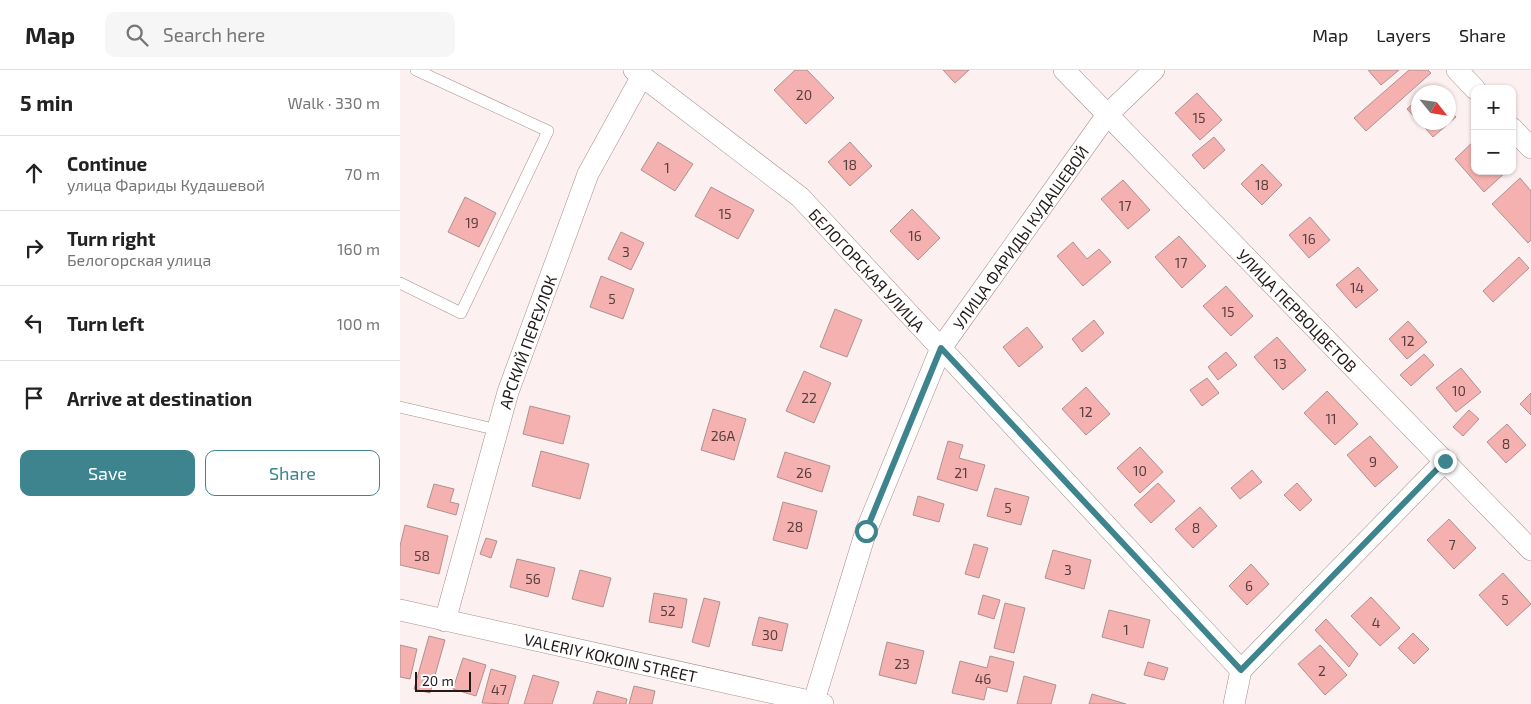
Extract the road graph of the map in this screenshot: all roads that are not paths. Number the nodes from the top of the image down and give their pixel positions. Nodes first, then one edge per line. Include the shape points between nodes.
1 (416, 70) edge
2 (1064, 70) edge
3 (1154, 70) edge
4 (1457, 70) edge
5 (638, 73) edge
6 (1471, 85) edge
7 (1107, 115) junction
8 (1514, 130) edge
9 (1531, 148) edge
10 (400, 283) edge
11 (941, 348) junction
12 (400, 407) edge
13 (498, 430) junction
14 (1445, 461) junction
15 (1531, 550) edge
16 (400, 610) edge
17 (445, 621) junction
18 (1241, 670) junction
19 (817, 703) edge
20 (1234, 704) edge

1 - 10 lane via 548,131 461,313
2 - 7 street, УЛИЦА ПЕРВОЦВЕТОВ
3 - 7 street, УЛИЦА ФАРИДЫ КУДАШЕВОЙ
4 - 6 street
5 - 11 street, БЕЛОГОРСКАЯ УЛИЦА via 800,196
5 - 13 street, АРСКИЙ ПЕРЕУЛОК via 588,174 508,392
7 - 11 street, УЛИЦА ФАРИДЫ КУДАШЕВОЙ
7 - 14 street, УЛИЦА ПЕРВОЦВЕТОВ
8 - 9 street
11 - 18 street, БЕЛОГОРСКАЯ УЛИЦА
11 - 19 street, УЛИЦА ФАРИДЫ КУДАШЕВОЙ via 866,531
12 - 13 lane
13 - 17 street, АРСКИЙ ПЕРЕУЛОК
14 - 15 street, УЛИЦА ПЕРВОЦВЕТОВ
14 - 18 street
16 - 17 street, VALERIY KOKOIN STREET
17 - 19 street, VALERIY KOKOIN STREET
18 - 20 street

